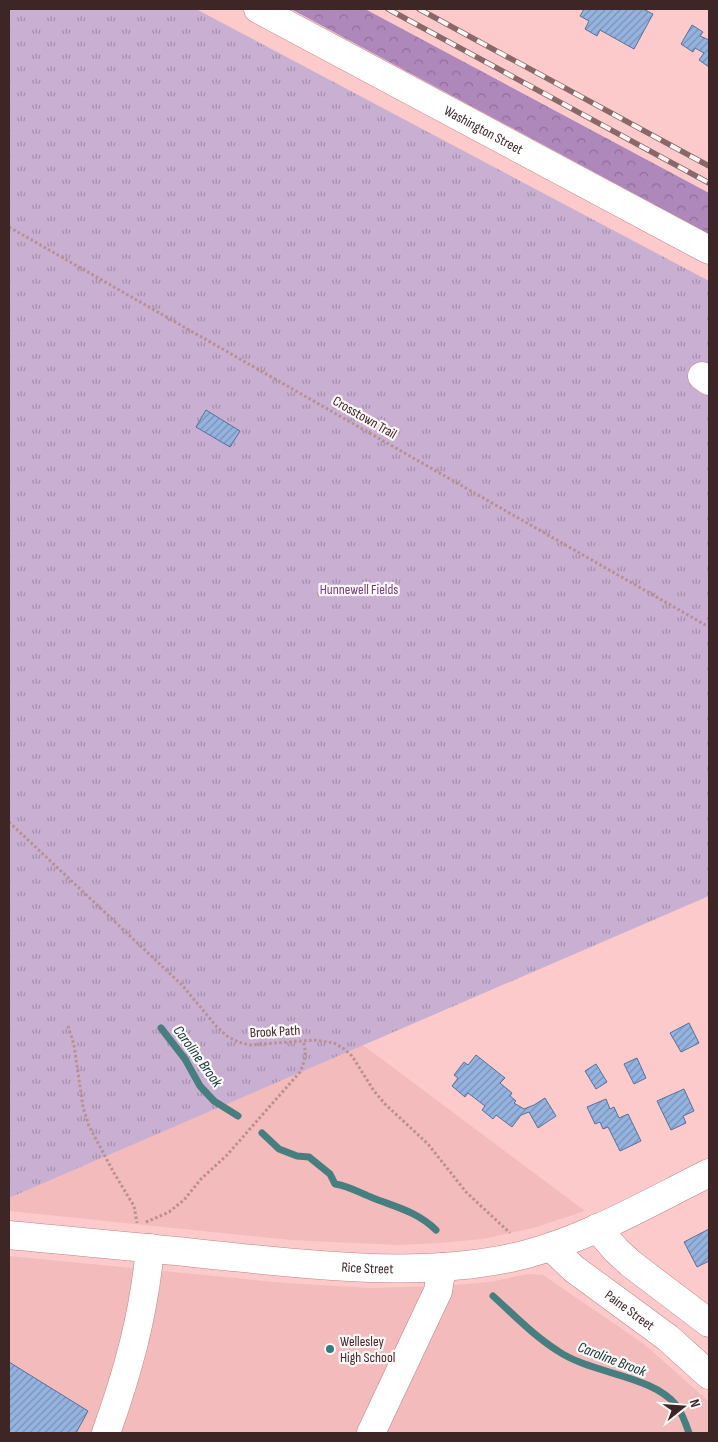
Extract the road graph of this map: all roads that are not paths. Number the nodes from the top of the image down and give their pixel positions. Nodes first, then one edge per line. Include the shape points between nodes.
1 (258, 9) edge
2 (709, 250) edge
3 (709, 1172) edge
4 (597, 1228) junction
5 (9, 1235) edge
6 (551, 1247) junction
7 (150, 1248) junction
8 (442, 1267) junction
9 (709, 1323) edge
10 (709, 1375) edge
11 (106, 1433) edge
12 (371, 1433) edge

1 - 2 street, Washington Street
3 - 4 street, Rice Street
4 - 6 street, Rice Street
4 - 9 street via 630,1263
5 - 7 street, Rice Street
6 - 8 street, Rice Street via 484,1263
6 - 10 street, Paine Street via 574,1269 668,1338
7 - 8 street, Rice Street via 316,1264
7 - 11 street via 135,1343
8 - 12 street via 438,1291

